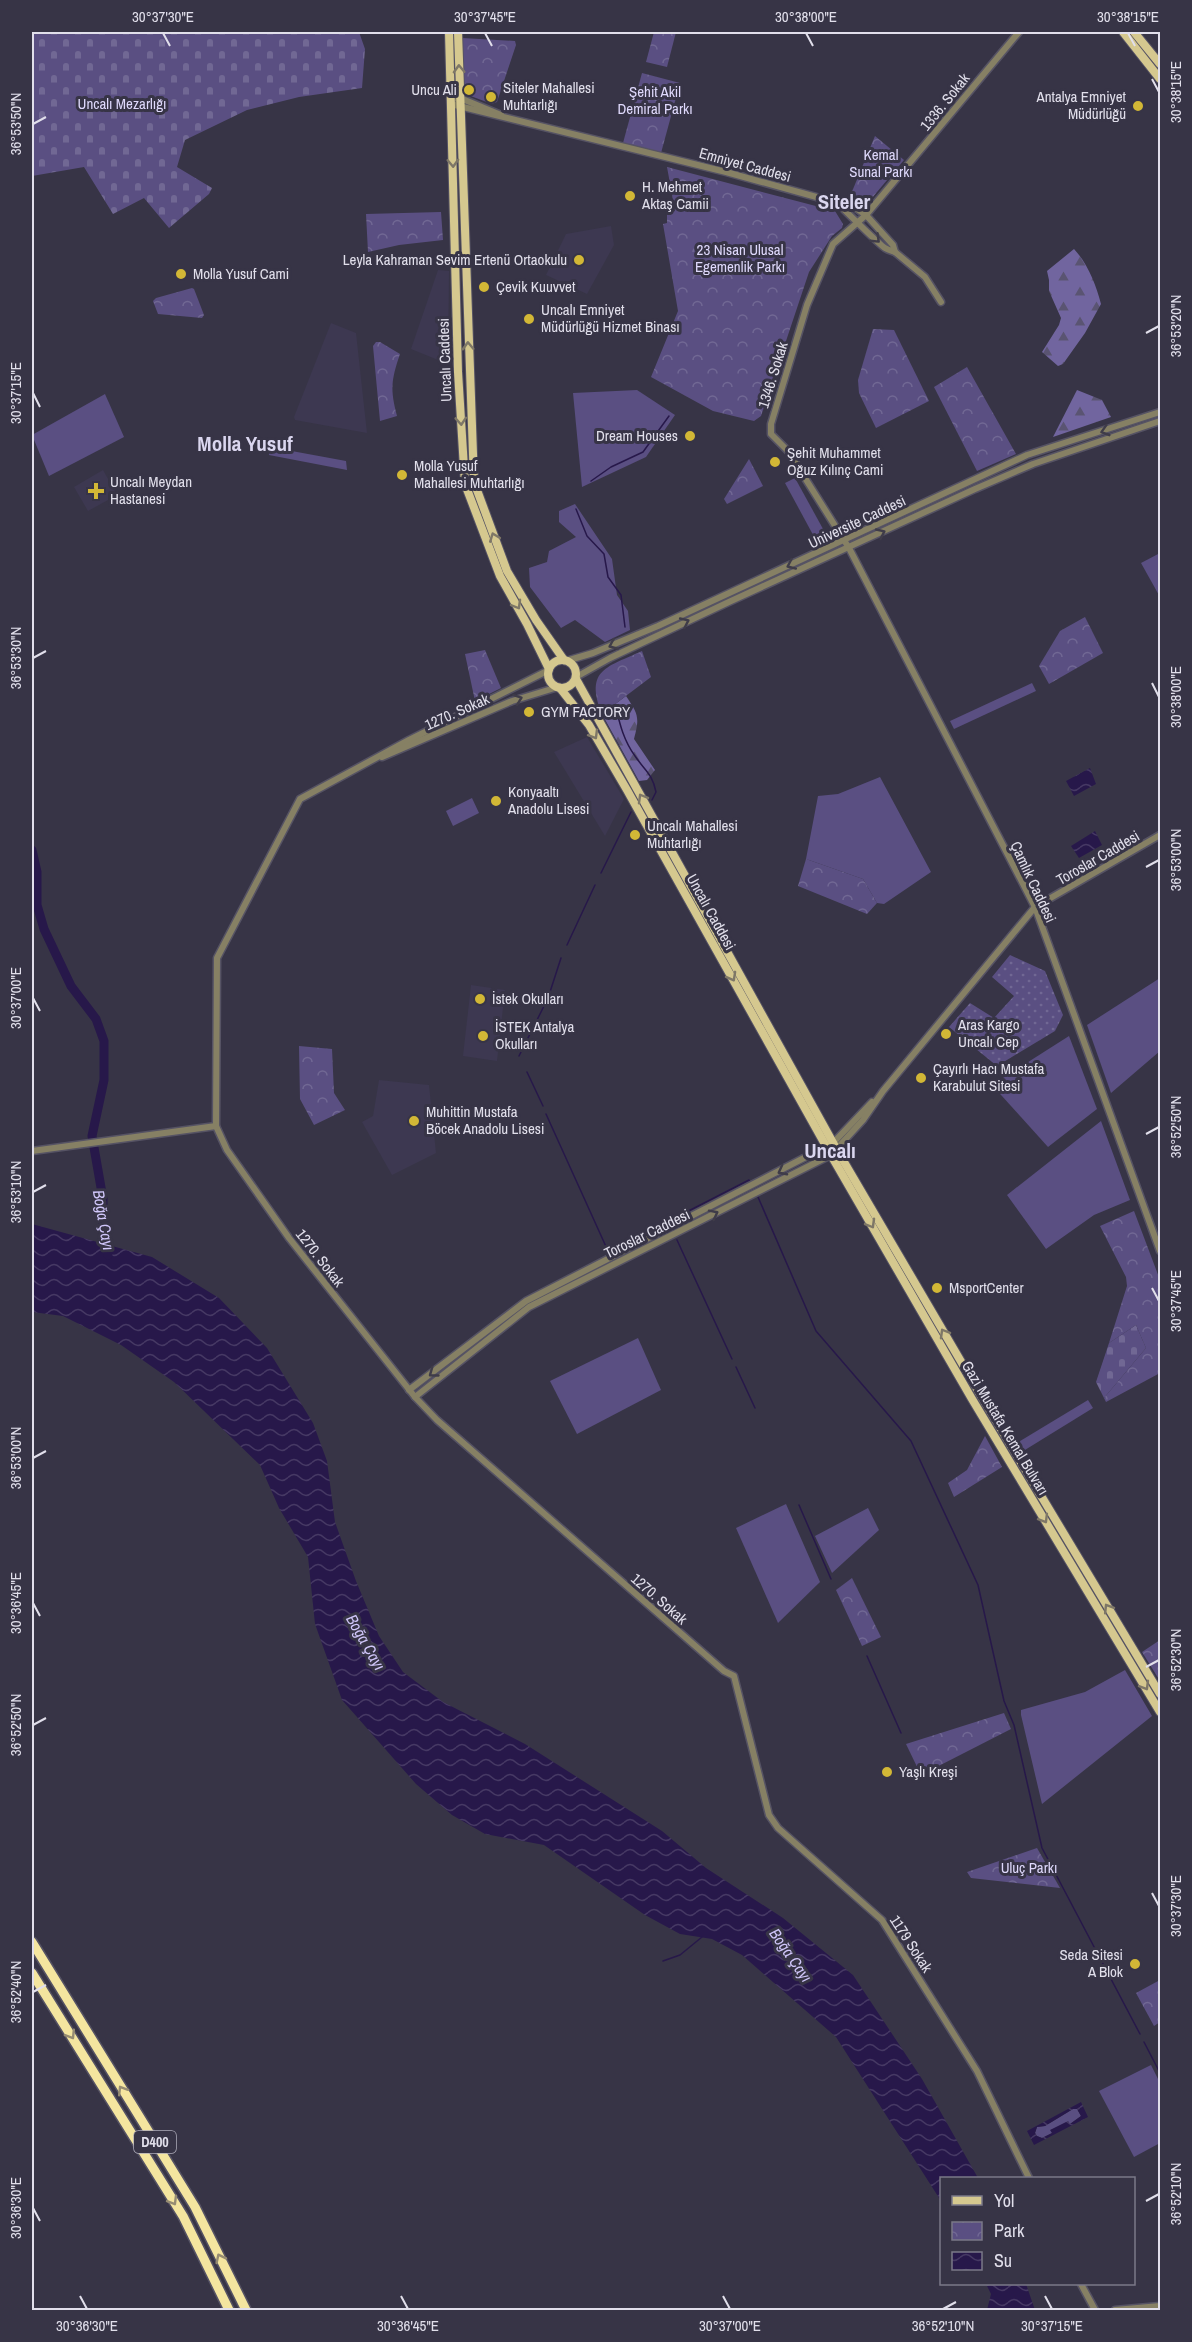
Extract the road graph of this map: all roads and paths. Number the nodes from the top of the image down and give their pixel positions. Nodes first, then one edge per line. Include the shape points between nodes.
1 (449, 32) edge
2 (458, 32) edge
3 (1019, 32) edge
4 (1123, 32) edge
5 (1134, 32) edge
6 (1161, 64) edge
7 (1161, 78) edge
8 (457, 103) junction
9 (838, 203) junction
10 (846, 212) junction
11 (866, 215) junction
12 (858, 222) junction
13 (848, 231) junction
14 (895, 252) junction
15 (941, 302) dead end
16 (1161, 412) edge
17 (1161, 421) edge
18 (844, 541) junction
19 (849, 548) junction
20 (565, 660) junction
21 (549, 670) junction
22 (576, 678) junction
23 (559, 688) junction
24 (368, 762) junction
25 (1161, 836) edge
26 (1035, 907) junction
27 (216, 1126) junction
28 (832, 1149) junction
29 (32, 1151) edge
30 (757, 1184) junction
31 (760, 1191) junction
32 (1161, 1251) edge
33 (528, 1304) junction
34 (409, 1390) junction
35 (415, 1397) junction
36 (734, 1676) joint
37 (1161, 1694) edge
38 (1161, 1712) edge
39 (32, 1942) edge
40 (32, 1973) edge
41 (1029, 2177) edge
42 (1082, 2285) edge
43 (1161, 2306) edge
44 (229, 2310) edge
45 (246, 2310) edge
46 (1095, 2310) edge
47 (1115, 2310) edge

1 - 8 main road, Uncalı Caddesi
8 -> 2 main road, Uncalı Caddesi
3 - 11 street, 1336. Sokak
4 - 7 main road
5 - 6 main road
8 - 9 street, Emniyet Caddesi via 493,116
20 -> 8 main road, Uncalı Caddesi via 507,571 474,482
8 -> 21 main road, Uncalı Caddesi via 458,372 465,484 500,576
9 - 10 street
9 - 11 street, Emniyet Caddesi via 847,202
10 - 12 street
10 - 13 street
11 - 12 street, 1346. Sokak
11 - 14 street, Emniyet Caddesi
12 - 13 street, 1346. Sokak
12 -> 14 street via 886,249
13 - 18 street, 1346. Sokak via 833,244 807,305 771,424 771,434 788,451
14 - 15 street, Emniyet Caddesi via 924,277
16 -> 18 street, Universite Caddesi via 1027,455
19 -> 17 street, Universite Caddesi via 1033,465
18 - 19 street, Çamlık Caddesi
18 -> 20 street, Universite Caddesi via 636,635
22 -> 19 street, Universite Caddesi via 720,605
19 - 26 street, Çamlık Caddesi
20 - 21 main road via 555,662
20 - 22 main road via 575,668
21 - 23 main road via 551,682
21 - 24 street, 1270. Sokak
22 - 23 main road via 571,685
28 -> 22 main road, Uncalı Caddesi
24 -> 23 street, 1270. Sokak via 512,701
23 -> 28 main road, Uncalı Caddesi via 589,725
24 - 27 street, 1270. Sokak via 300,799 217,958
25 - 26 street, Toroslar Caddesi
26 - 28 street, Toroslar Caddesi
26 - 32 street, Çamlık Caddesi
27 - 29 street
27 - 34 street, 1270. Sokak via 227,1150 289,1238
28 -> 30 street, Toroslar Caddesi
28 - 31 street, Toroslar Caddesi
37 -> 28 main road, Gazi Mustafa Kemal Bulvarı
28 -> 38 main road, Gazi Mustafa Kemal Bulvarı via 972,1399
30 - 31 street
30 - 33 street, Toroslar Caddesi
33 -> 31 street, Toroslar Caddesi
33 -> 34 street, Toroslar Caddesi
33 - 35 street, Toroslar Caddesi
34 - 35 street, 1270. Sokak
35 - 36 street, 1270. Sokak via 568,1536
36 - 41 street, 1179 Sokak via 770,1815 778,1828 882,1920 977,2071
45 -> 39 highway, D400 via 195,2207
40 -> 44 highway, D400 via 183,2217
42 - 46 street
43 - 47 street

